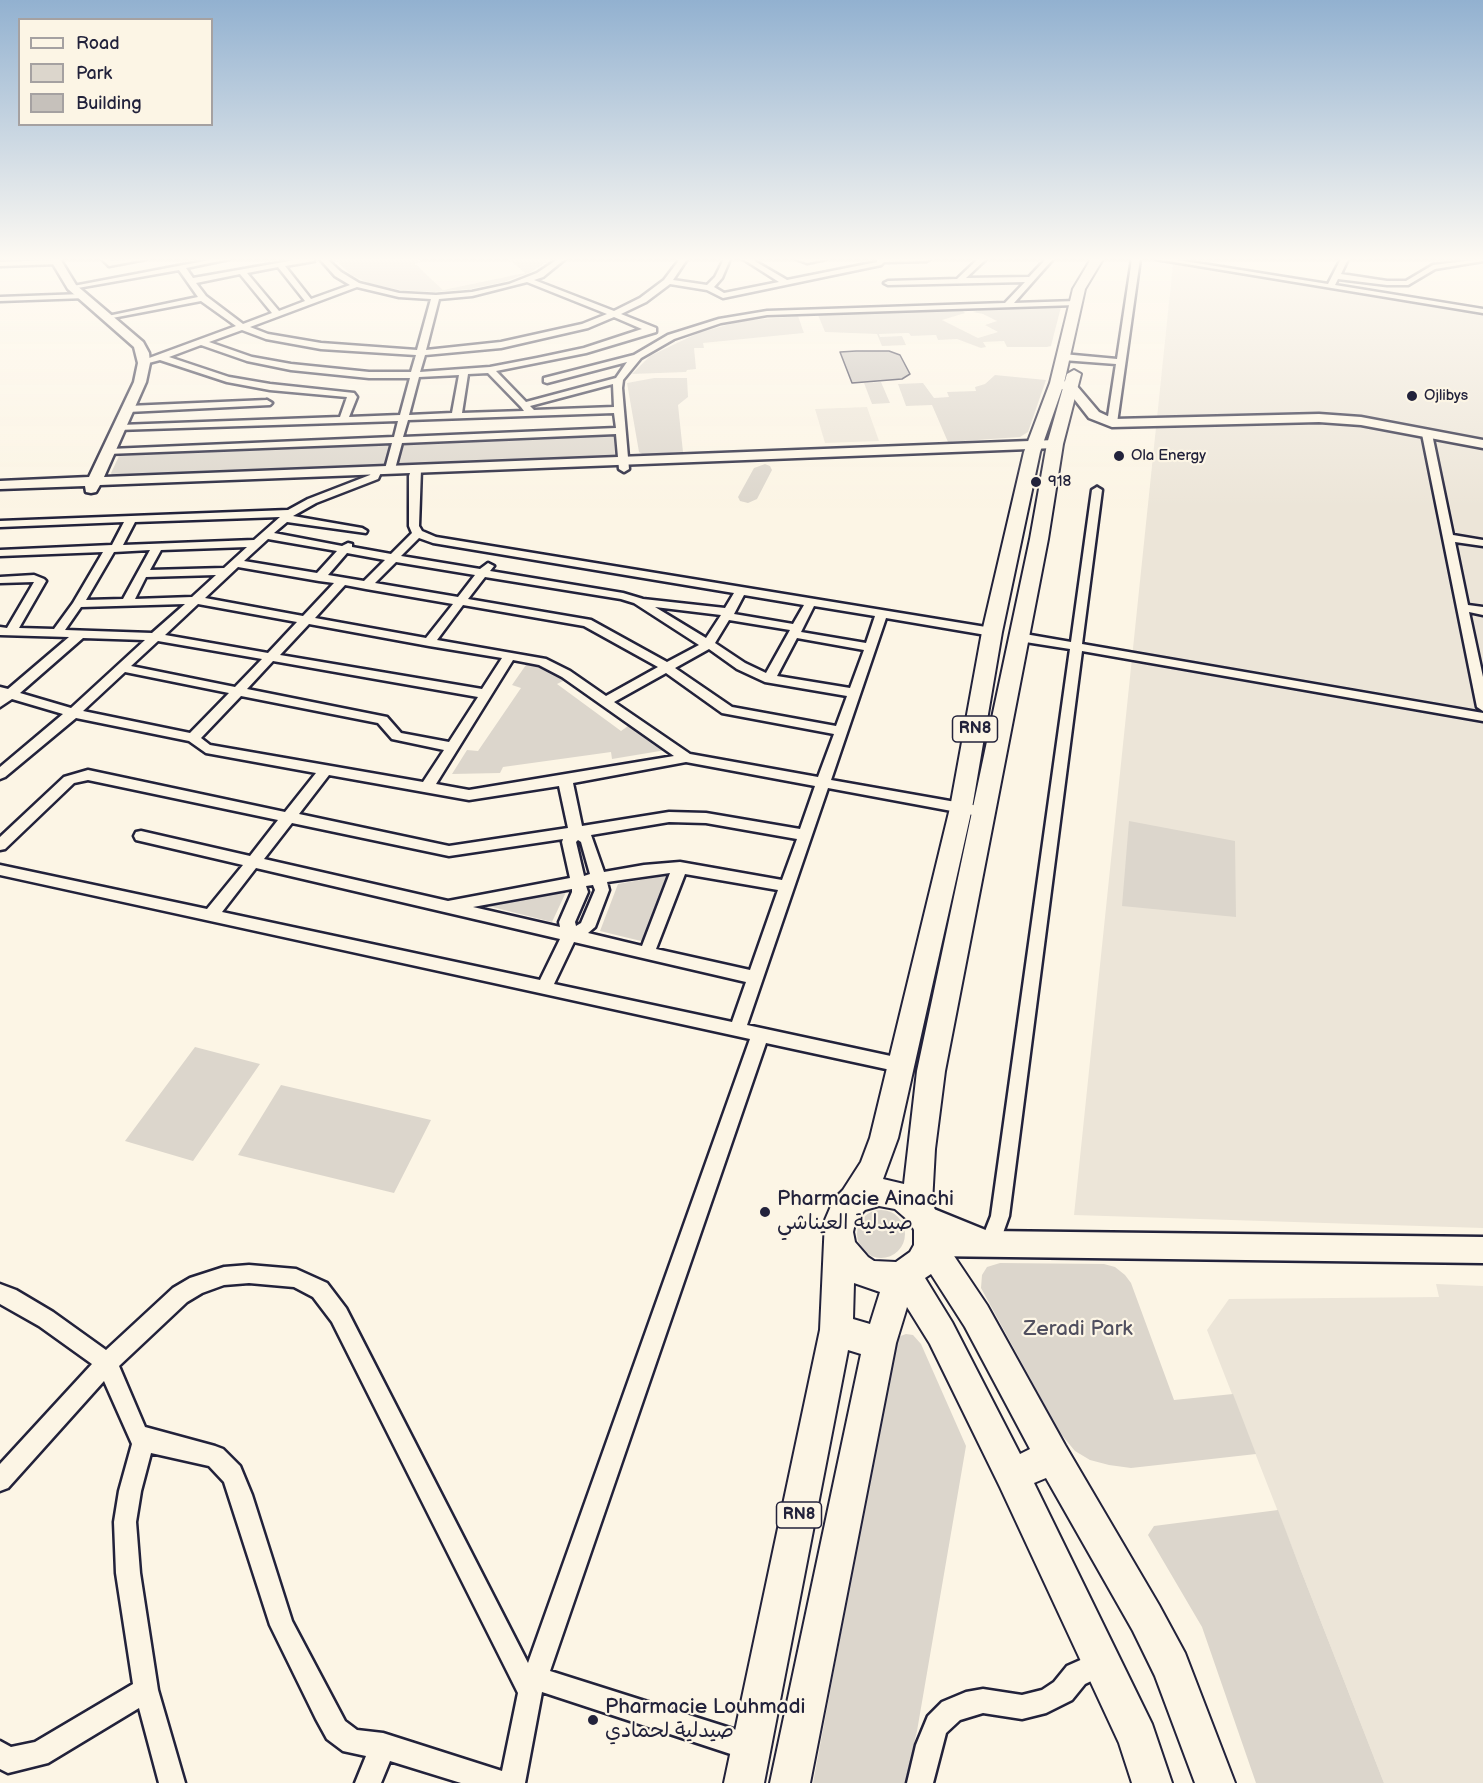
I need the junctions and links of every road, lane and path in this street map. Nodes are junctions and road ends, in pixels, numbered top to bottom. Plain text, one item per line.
1 (136, 342) edge
2 (201, 342) joint
3 (300, 342) edge
4 (423, 342) edge
5 (514, 342) edge
6 (610, 342) edge
7 (662, 342) edge
8 (1072, 342) edge
9 (1075, 342) edge
10 (1124, 342) edge
11 (321, 346) junction
12 (420, 353) junction
13 (638, 356) junction
14 (160, 357) junction
15 (1070, 357) junction
16 (1121, 362) junction
17 (144, 363) junction
18 (490, 370) junction
19 (464, 372) junction
20 (414, 375) junction
21 (281, 377) junction
22 (547, 380) dead end
23 (619, 380) junction
24 (1064, 385) junction
25 (267, 403) junction
26 (527, 408) junction
27 (128, 409) junction
28 (620, 410) junction
29 (457, 414) junction
30 (404, 417) junction
31 (344, 418) junction
32 (260, 421) junction
33 (1112, 423) junction
34 (120, 428) junction
35 (621, 431) junction
36 (1427, 434) junction
37 (243, 435) junction
38 (398, 440) junction
39 (1483, 444) edge
40 (1044, 448) junction
41 (110, 452) junction
42 (624, 465) junction
43 (380, 472) junction
44 (415, 472) junction
45 (0, 485) edge
46 (94, 485) junction
47 (1097, 490) dead end
48 (0, 493) edge
49 (287, 516) junction
50 (131, 519) junction
51 (0, 524) edge
52 (418, 533) junction
53 (1448, 538) junction
54 (262, 539) junction
55 (1483, 543) edge
56 (157, 547) junction
57 (113, 548) junction
58 (344, 550) junction
59 (498, 552) junction
60 (0, 553) edge
61 (392, 558) junction
62 (232, 567) junction
63 (483, 572) junction
64 (141, 574) junction
65 (319, 578) junction
66 (0, 580) edge
67 (342, 582) junction
68 (366, 586) junction
69 (741, 591) junction
70 (196, 600) junction
71 (638, 601) junction
72 (127, 602) junction
73 (811, 602) junction
74 (458, 603) junction
75 (78, 604) junction
76 (1462, 608) junction
77 (1483, 611) edge
78 (728, 614) junction
79 (882, 614) junction
80 (308, 620) junction
81 (5, 631) edge
82 (795, 631) junction
83 (992, 632) junction
84 (57, 633) junction
85 (80, 634) junction
86 (156, 636) junction
87 (1019, 637) junction
88 (429, 642) junction
89 (709, 645) junction
90 (870, 647) junction
91 (1077, 647) junction
92 (510, 655) junction
93 (271, 658) junction
94 (122, 668) junction
95 (668, 668) junction
96 (769, 679) junction
97 (236, 692) junction
98 (854, 693) junction
99 (486, 694) junction
100 (4, 696) edge
101 (606, 701) junction
102 (1483, 707) edge
103 (73, 714) junction
104 (1483, 717) edge
105 (841, 731) junction
106 (193, 738) junction
107 (453, 747) junction
108 (686, 758) junction
109 (326, 770) junction
110 (0, 774) edge
111 (565, 780) junction
112 (823, 783) junction
113 (428, 787) junction
114 (961, 808) junction
115 (984, 812) junction
116 (289, 817) junction
117 (576, 831) junction
118 (805, 835) junction
119 (141, 836) dead end
120 (0, 845) edge
121 (253, 862) junction
122 (680, 867) junction
123 (0, 870) edge
124 (598, 878) junction
125 (579, 882) junction
126 (787, 886) junction
127 (446, 906) junction
128 (211, 915) junction
129 (570, 935) junction
130 (647, 953) junction
131 (755, 978) junction
132 (544, 988) junction
133 (737, 1030) junction
134 (760, 1035) junction
135 (900, 1065) junction
136 (884, 1138) junction
137 (921, 1149) junction
138 (854, 1200) junction
139 (925, 1228) junction
140 (990, 1244) junction
141 (840, 1245) junction
142 (1483, 1250) edge
143 (903, 1276) junction
144 (0, 1294) edge
145 (976, 1316) junction
146 (836, 1330) junction
147 (941, 1333) junction
148 (880, 1342) junction
149 (107, 1363) junction
150 (144, 1440) junction
151 (1053, 1457) junction
152 (1012, 1475) junction
153 (0, 1480) edge
154 (1103, 1662) junction
155 (532, 1685) junction
156 (146, 1690) junction
157 (382, 1746) junction
158 (753, 1749) junction
159 (0, 1754) edge
160 (172, 1783) edge
161 (368, 1783) edge
162 (501, 1783) edge
163 (512, 1783) edge
164 (744, 1783) edge
165 (790, 1783) edge
166 (920, 1783) edge
167 (1152, 1783) edge
168 (1215, 1783) edge

1 - 17 street
2 - 14 street
2 - 21 street
3 - 11 street
4 - 12 street
5 - 12 street
6 - 18 street
7 - 13 street
8 - 15 main road, RN8
9 - 15 main road, RN8
10 - 16 street
11 - 12 street
11 - 21 street
12 - 20 street
13 - 22 street
13 - 23 street
14 - 17 street
14 - 21 street
15 - 16 street
15 - 24 main road, RN8
16 - 33 street
17 - 27 street
18 - 19 street
18 - 26 street
19 - 20 street
19 - 29 street
20 - 21 street
20 - 30 street
21 - 25 street
21 - 31 street
23 - 26 street
23 - 28 street
24 - 33 street
24 - 40 main road, RN8
25 - 27 street
25 - 32 street
26 - 28 street
26 - 29 street
27 - 34 street
28 - 35 street
29 - 30 street
30 - 31 street
30 - 38 street
31 - 32 street
32 - 37 street
33 - 36 street
34 - 37 street
34 - 41 street
35 - 38 street
35 - 42 street
36 - 39 street
36 - 53 street
37 - 38 street
37 - 41 street
38 - 43 street
40 - 42 street
40 - 83 main road, RN8
40 - 87 main road, RN8
41 - 46 street
42 - 44 street
43 - 44 street
43 - 46 street
43 - 49 street
44 - 52 street
45 - 46 street
46 - 48 street
47 - 91 street
49 - 50 street
49 - 54 street
49 - 58 street
50 - 51 street
50 - 57 street
52 - 59 street
52 - 61 street
53 - 55 street
53 - 76 street
54 - 56 street
54 - 58 street
54 - 62 street
56 - 57 street
56 - 64 street
57 - 60 street
57 - 75 street
58 - 61 street
58 - 65 street
59 - 63 street
59 - 69 street
61 - 63 street
61 - 68 street
62 - 64 street
62 - 65 street
62 - 70 street
63 - 71 street
63 - 74 street
64 - 72 street
65 - 67 street
66 - 81 street
67 - 68 street
67 - 80 street
68 - 74 street
69 - 73 street
69 - 78 street
70 - 72 street
70 - 80 street
70 - 86 street
71 - 78 street
71 - 89 street
72 - 75 street
73 - 79 street
73 - 82 street
74 - 88 street
74 - 95 street
75 - 84 street
76 - 77 street
76 - 102 street
78 - 82 street
78 - 89 street
79 - 83 street
79 - 90 street
80 - 88 street
80 - 93 street
81 - 84 street
82 - 90 street
82 - 96 street
83 - 114 main road, RN8
84 - 85 street
85 - 86 street
85 - 100 street
86 - 93 street
86 - 94 street
87 - 91 street
87 - 115 main road, RN8
88 - 92 street
89 - 95 street
89 - 96 street
90 - 98 street
91 - 104 street
91 - 140 street
92 - 99 street
92 - 101 street
93 - 97 street
93 - 99 street
94 - 97 street
94 - 103 street
95 - 101 street
95 - 105 street
96 - 98 street
97 - 106 street
97 - 107 street
98 - 105 street
99 - 107 street
100 - 103 street
101 - 108 street
103 - 106 street
103 - 110 street
105 - 112 street
106 - 109 street
107 - 113 street
108 - 111 street
108 - 112 street
109 - 113 street
109 - 116 street
111 - 113 street
111 - 117 street
112 - 114 street
112 - 118 street
114 - 115 street
114 - 135 main road, RN8
115 - 137 main road, RN8
116 - 117 street
116 - 120 street
116 - 121 street
117 - 118 street
117 - 124 street
117 - 125 street
118 - 126 street
119 - 121 street
121 - 127 street
121 - 128 street
122 - 124 street
122 - 126 street
122 - 130 street
123 - 128 street
124 - 125 street
124 - 129 street
125 - 127 street
125 - 129 street
126 - 131 street
127 - 129 street
128 - 132 street
129 - 130 street
129 - 132 street
130 - 131 street
131 - 133 street
132 - 133 street
133 - 134 street
134 - 135 street
134 - 155 street
135 - 136 main road, RN8
136 - 137 main road
136 - 138 main road, RN8
137 - 139 main road, RN8
138 - 139 main road
138 - 141 main road, RN8
139 - 140 street
139 - 143 main road, RN8
139 - 145 main road
140 - 142 street
141 - 143 main road
141 - 146 main road, RN8
143 - 147 main road
143 - 148 main road, RN8
144 - 149 street
145 - 147 main road
145 - 151 main road
146 - 148 main road
146 - 158 main road, RN8
147 - 152 main road
148 - 165 main road, RN8
149 - 150 street
149 - 153 street
149 - 155 street
150 - 156 street
150 - 157 street
151 - 152 main road
151 - 168 main road
152 - 154 main road
154 - 166 street
154 - 167 main road
155 - 158 street
155 - 163 street
156 - 159 street
156 - 160 street
157 - 161 street
157 - 162 street
158 - 164 main road, RN8

